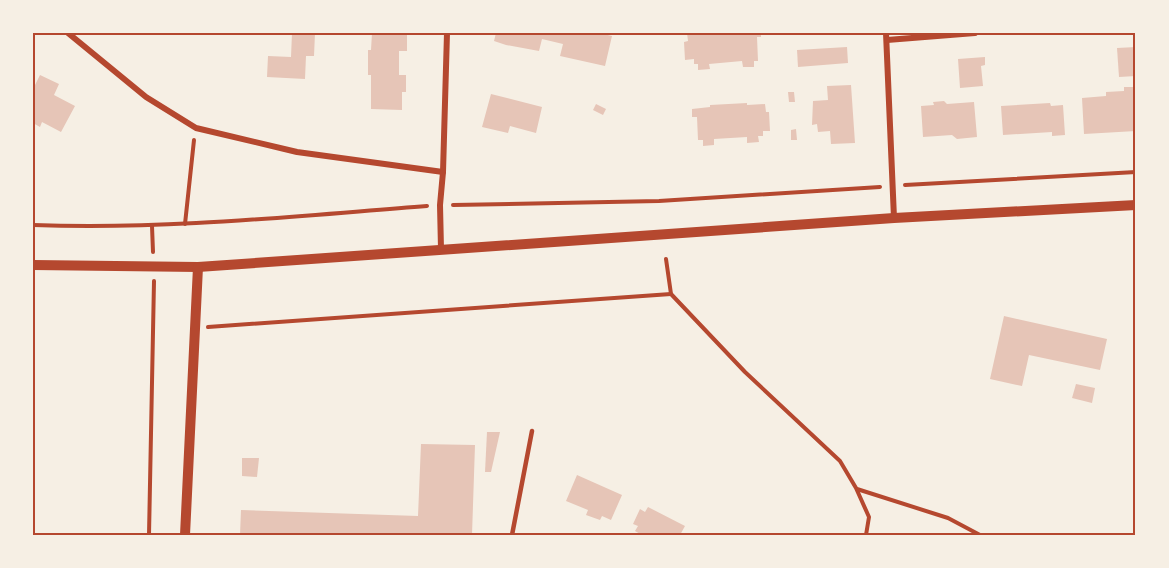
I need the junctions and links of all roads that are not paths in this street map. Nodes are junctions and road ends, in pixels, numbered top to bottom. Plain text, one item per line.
1 (68, 33) edge
2 (447, 33) edge
3 (975, 33) edge
4 (886, 37) edge
5 (443, 172) junction
6 (1136, 205) edge
7 (894, 218) junction
8 (441, 249) junction
9 (33, 266) edge
10 (198, 267) junction
11 (532, 431) dead end
12 (185, 535) edge
13 (512, 535) edge

1 - 5 street
2 - 5 street
3 - 4 street
4 - 7 street
5 - 8 street
6 - 7 street
7 - 8 street
8 - 10 street
9 - 10 street
10 - 12 street
11 - 13 lane

